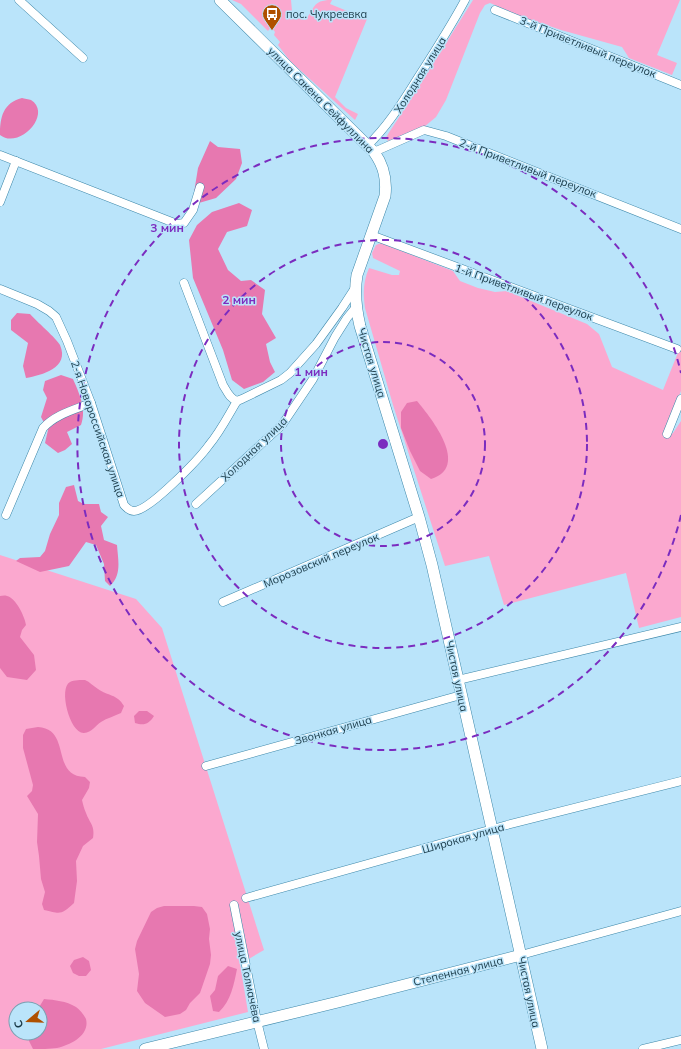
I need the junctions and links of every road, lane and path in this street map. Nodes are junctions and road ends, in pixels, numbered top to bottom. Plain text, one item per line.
1 (19, 0) edge
2 (220, 0) edge
3 (465, 0) edge
4 (495, 10) dead end
5 (83, 58) dead end
6 (681, 85) edge
7 (371, 148) junction
8 (0, 155) edge
9 (16, 161) junction
10 (200, 187) dead end
11 (0, 202) edge
12 (681, 229) edge
13 (371, 235) junction
14 (184, 283) dead end
15 (355, 288) junction
16 (0, 289) edge
17 (356, 307) junction
18 (677, 349) dead end
19 (681, 399) edge
20 (237, 401) junction
21 (91, 403) junction
22 (667, 434) dead end
23 (196, 504) dead end
24 (6, 515) dead end
25 (419, 517) junction
26 (223, 602) dead end
27 (681, 627) edge
28 (458, 680) junction
29 (461, 694) junction
30 (206, 766) dead end
31 (681, 781) edge
32 (493, 830) junction
33 (246, 898) dead end
34 (234, 905) dead end
35 (681, 911) edge
36 (521, 955) junction
37 (257, 1020) junction
38 (681, 1040) edge
39 (145, 1049) edge
40 (264, 1049) edge
41 (542, 1049) edge
42 (643, 1049) edge

1 - 5 street
2 - 7 street, улица Сакена Сейфуллина
3 - 7 street, Холодная улица
4 - 6 street, 3-й Приветливый переулок
7 - 12 street, 2-й Приветливый переулок
7 - 13 street, улица Сакена Сейфуллина
8 - 9 street
9 - 10 street
9 - 11 street
13 - 15 street, улица Сакена Сейфуллина
13 - 18 street, 1-й Приветливый переулок
14 - 20 street
15 - 17 street, улица Сакена Сейфуллина
15 - 20 street
16 - 21 street, 2-я Новороссийская улица
17 - 23 street, Холодная улица
17 - 25 street, Чистая улица
19 - 22 street
20 - 21 street, 2-я Новороссийская улица
21 - 24 street
25 - 26 street, Морозовский переулок
25 - 28 street, Чистая улица
27 - 28 street
28 - 29 street, Чистая улица
29 - 30 street, Звонкая улица
29 - 32 street, Чистая улица
31 - 32 street, Широкая улица
32 - 33 street, Широкая улица
32 - 36 street, Чистая улица
34 - 37 street, улица Толмачёва
35 - 36 street, Степенная улица
36 - 37 street, Степенная улица
36 - 41 street, Чистая улица
37 - 39 street, Степенная улица
37 - 40 street, улица Толмачёва
38 - 42 street

